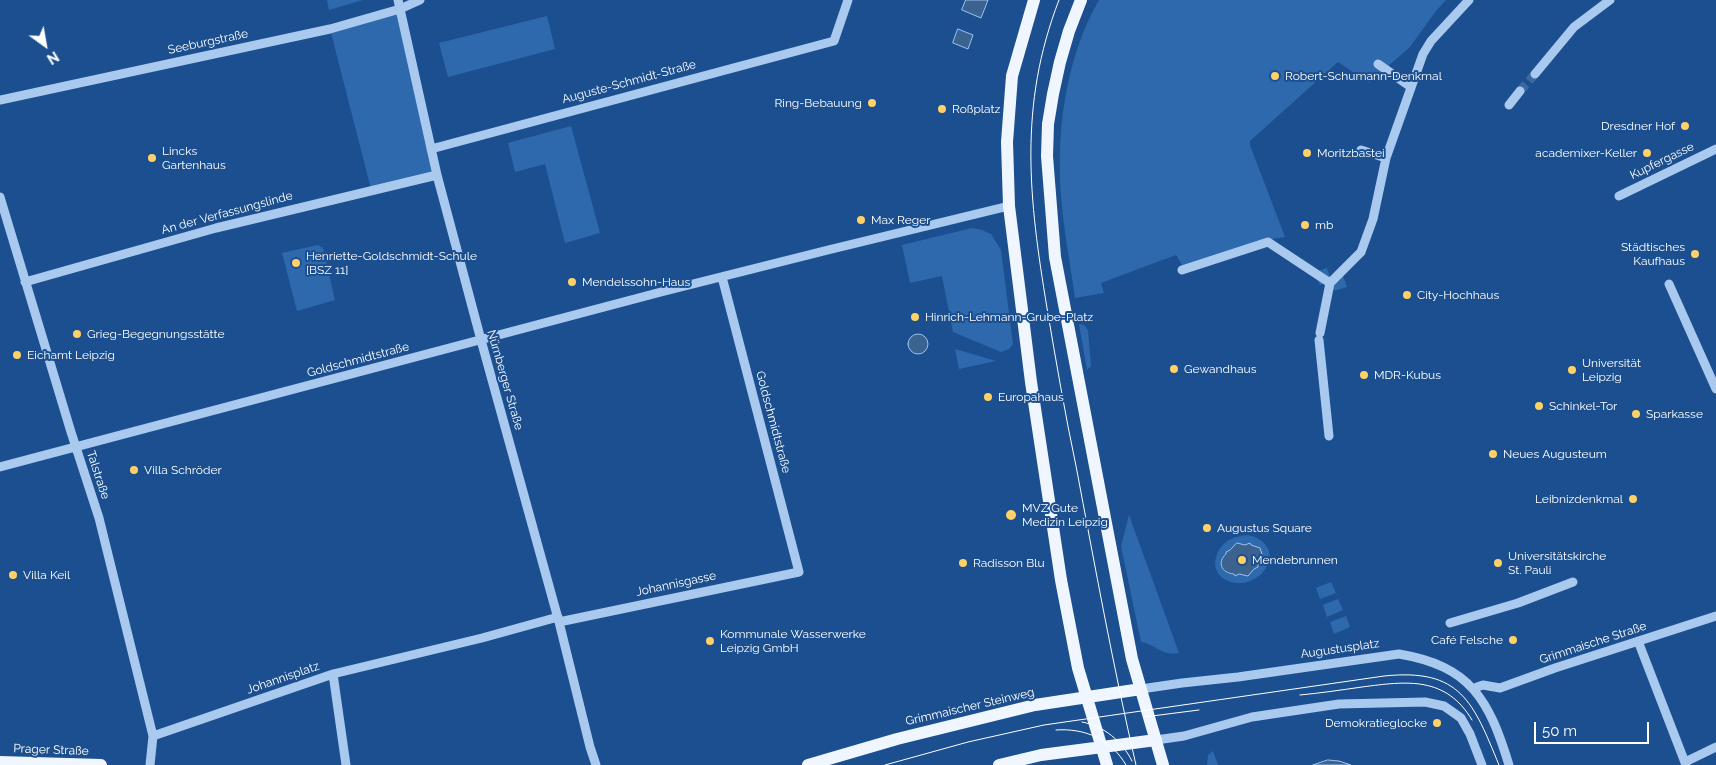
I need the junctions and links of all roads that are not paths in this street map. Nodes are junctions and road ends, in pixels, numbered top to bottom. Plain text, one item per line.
1 (420, 0) edge
2 (848, 0) edge
3 (1034, 0) edge
4 (1081, 0) edge
5 (1469, 0) edge
6 (1610, 0) edge
7 (399, 4) edge
8 (1378, 64) dead end
9 (1535, 74) tunnel mouth
10 (1411, 87) junction
11 (1520, 91) tunnel mouth
12 (0, 100) edge
13 (1509, 105) dead end
14 (432, 149) junction
15 (1716, 149) edge
16 (1360, 150) dead end
17 (1386, 158) junction
18 (437, 175) junction
19 (1619, 196) dead end
20 (0, 197) edge
21 (1010, 206) junction
22 (1182, 270) dead end
23 (722, 277) junction
24 (25, 282) junction
25 (1330, 283) junction
26 (1668, 284) dead end
27 (480, 340) junction
28 (1716, 389) edge
29 (1329, 436) dead end
30 (76, 447) junction
31 (0, 467) edge
32 (799, 572) joint
33 (1573, 582) dead end
34 (1716, 616) edge
35 (558, 620) junction
36 (1450, 623) dead end
37 (1638, 641) junction
38 (333, 674) junction
39 (1477, 687) dead end
40 (1141, 689) junction
41 (1086, 697) junction
42 (153, 736) junction
43 (1156, 740) junction
44 (1101, 747) junction
45 (1716, 747) edge
46 (0, 762) edge
47 (1686, 763) edge
48 (101, 765) edge
49 (150, 765) edge
50 (346, 765) edge
51 (596, 765) edge
52 (808, 765) edge
53 (999, 765) edge
54 (1107, 765) edge
55 (1163, 765) edge
56 (1482, 765) edge
57 (1509, 765) edge

1 - 7 street, Seeburgstraße
2 - 14 street, Auguste-Schmidt-Straße
3 - 21 main road
4 - 40 main road
5 - 10 street
6 - 9 street
7 - 12 street, Seeburgstraße
7 - 14 street, Nürnberger Straße
8 - 10 street
10 - 17 street
11 - 13 street
14 - 18 street, Nürnberger Straße
15 - 19 street, Kupfergasse
16 - 17 street
17 - 25 street
18 - 24 street, An der Verfassungslinde
18 - 27 street, Nürnberger Straße
20 - 24 street, Talstraße
21 - 23 street, Goldschmidtstraße
21 - 41 main road
22 - 25 street
23 - 27 street, Goldschmidtstraße
23 - 32 street, Goldschmidtstraße
24 - 30 street, Talstraße
25 - 29 street
26 - 28 street
27 - 30 street, Goldschmidtstraße
27 - 35 street, Nürnberger Straße
30 - 31 street, Goldschmidtstraße
30 - 42 street, Talstraße
32 - 35 street, Johannisgasse
33 - 36 street
34 - 37 street, Grimmaische Straße
35 - 38 street, Johannisgasse
35 - 51 street, Nürnberger Straße
37 - 39 street, Grimmaische Straße
37 - 47 street
38 - 42 street, Johannisplatz
38 - 50 street, Johannisplatz
40 - 41 main road, Grimmaischer Steinweg
40 - 43 main road
40 - 57 street, Augustusplatz
41 - 44 main road
41 - 52 main road, Grimmaischer Steinweg
42 - 49 street, Talstraße
43 - 44 main road
43 - 55 main road
43 - 56 street
44 - 53 main road
44 - 54 main road
45 - 47 street
46 - 48 main road, Prager Straße

